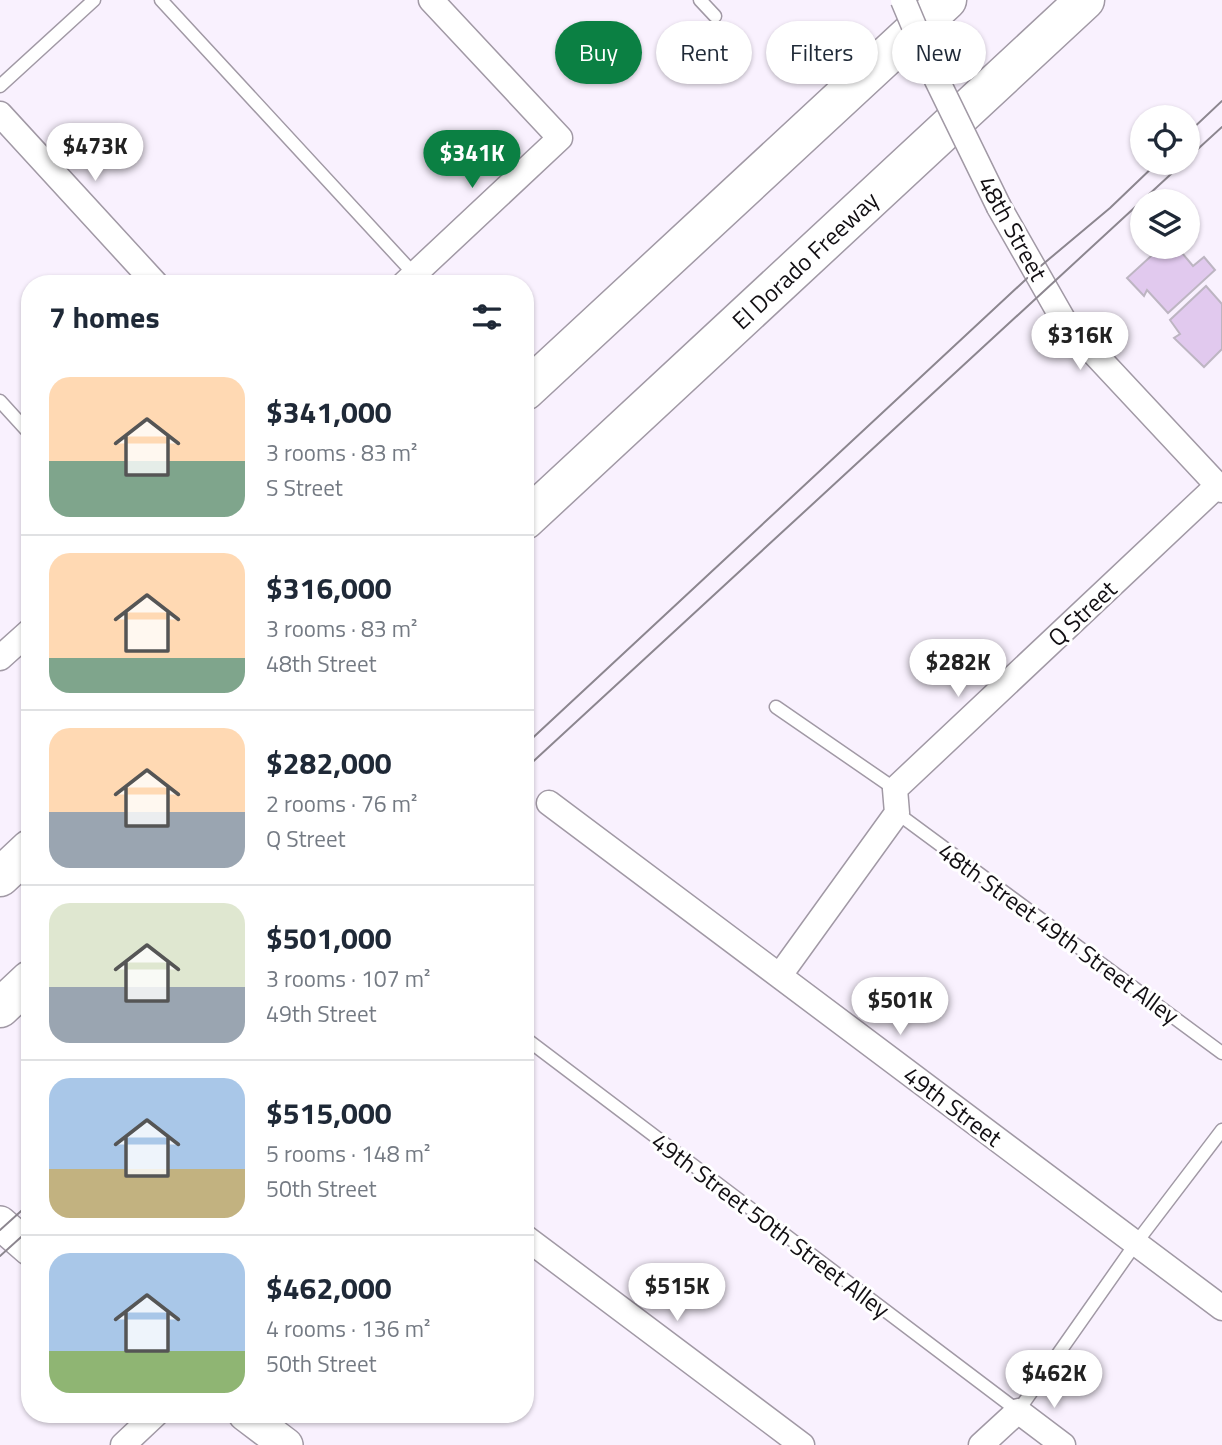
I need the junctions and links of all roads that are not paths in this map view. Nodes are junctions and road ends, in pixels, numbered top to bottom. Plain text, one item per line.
1 (94, 0) edge
2 (161, 0) edge
3 (430, 0) edge
4 (700, 0) edge
5 (903, 0) edge
6 (947, 0) edge
7 (1085, 0) edge
8 (715, 16) dead end
9 (0, 86) edge
10 (0, 114) edge
11 (148, 275) edge
12 (405, 275) edge
13 (413, 275) edge
14 (534, 383) edge
15 (0, 401) edge
16 (21, 423) edge
17 (1220, 488) edge
18 (534, 512) edge
19 (21, 639) edge
20 (0, 658) edge
21 (776, 707) dead end
22 (896, 801) junction
23 (549, 803) dead end
24 (21, 857) edge
25 (0, 877) edge
26 (780, 975) junction
27 (21, 988) edge
28 (0, 1007) edge
29 (534, 1045) edge
30 (1222, 1053) edge
31 (1222, 1130) edge
32 (0, 1223) edge
33 (21, 1241) edge
34 (1136, 1243) junction
35 (534, 1244) edge
36 (1222, 1308) edge
37 (1018, 1411) junction
38 (146, 1423) edge
39 (257, 1423) edge
40 (123, 1445) edge
41 (286, 1445) edge
42 (802, 1445) edge
43 (981, 1445) edge
44 (1063, 1445) edge

1 - 9 lane
2 - 12 lane
3 - 13 street
4 - 8 lane
5 - 17 street, 48th Street, bridge
6 - 14 highway
7 - 18 highway, El Dorado Freeway
10 - 11 street
15 - 16 lane
17 - 22 street, Q Street
19 - 20 street
21 - 22 lane, 48th Street 49th Street Alley
22 - 26 street, Q Street
22 - 30 lane, 48th Street 49th Street Alley
23 - 26 street, 49th Street
24 - 25 highway
26 - 34 street, 49th Street
27 - 28 highway
29 - 37 lane, 49th Street 50th Street Alley
31 - 34 lane
32 - 33 street
34 - 36 street, 49th Street
34 - 37 lane
35 - 42 street
37 - 43 street
37 - 44 street
38 - 40 street
39 - 41 street

